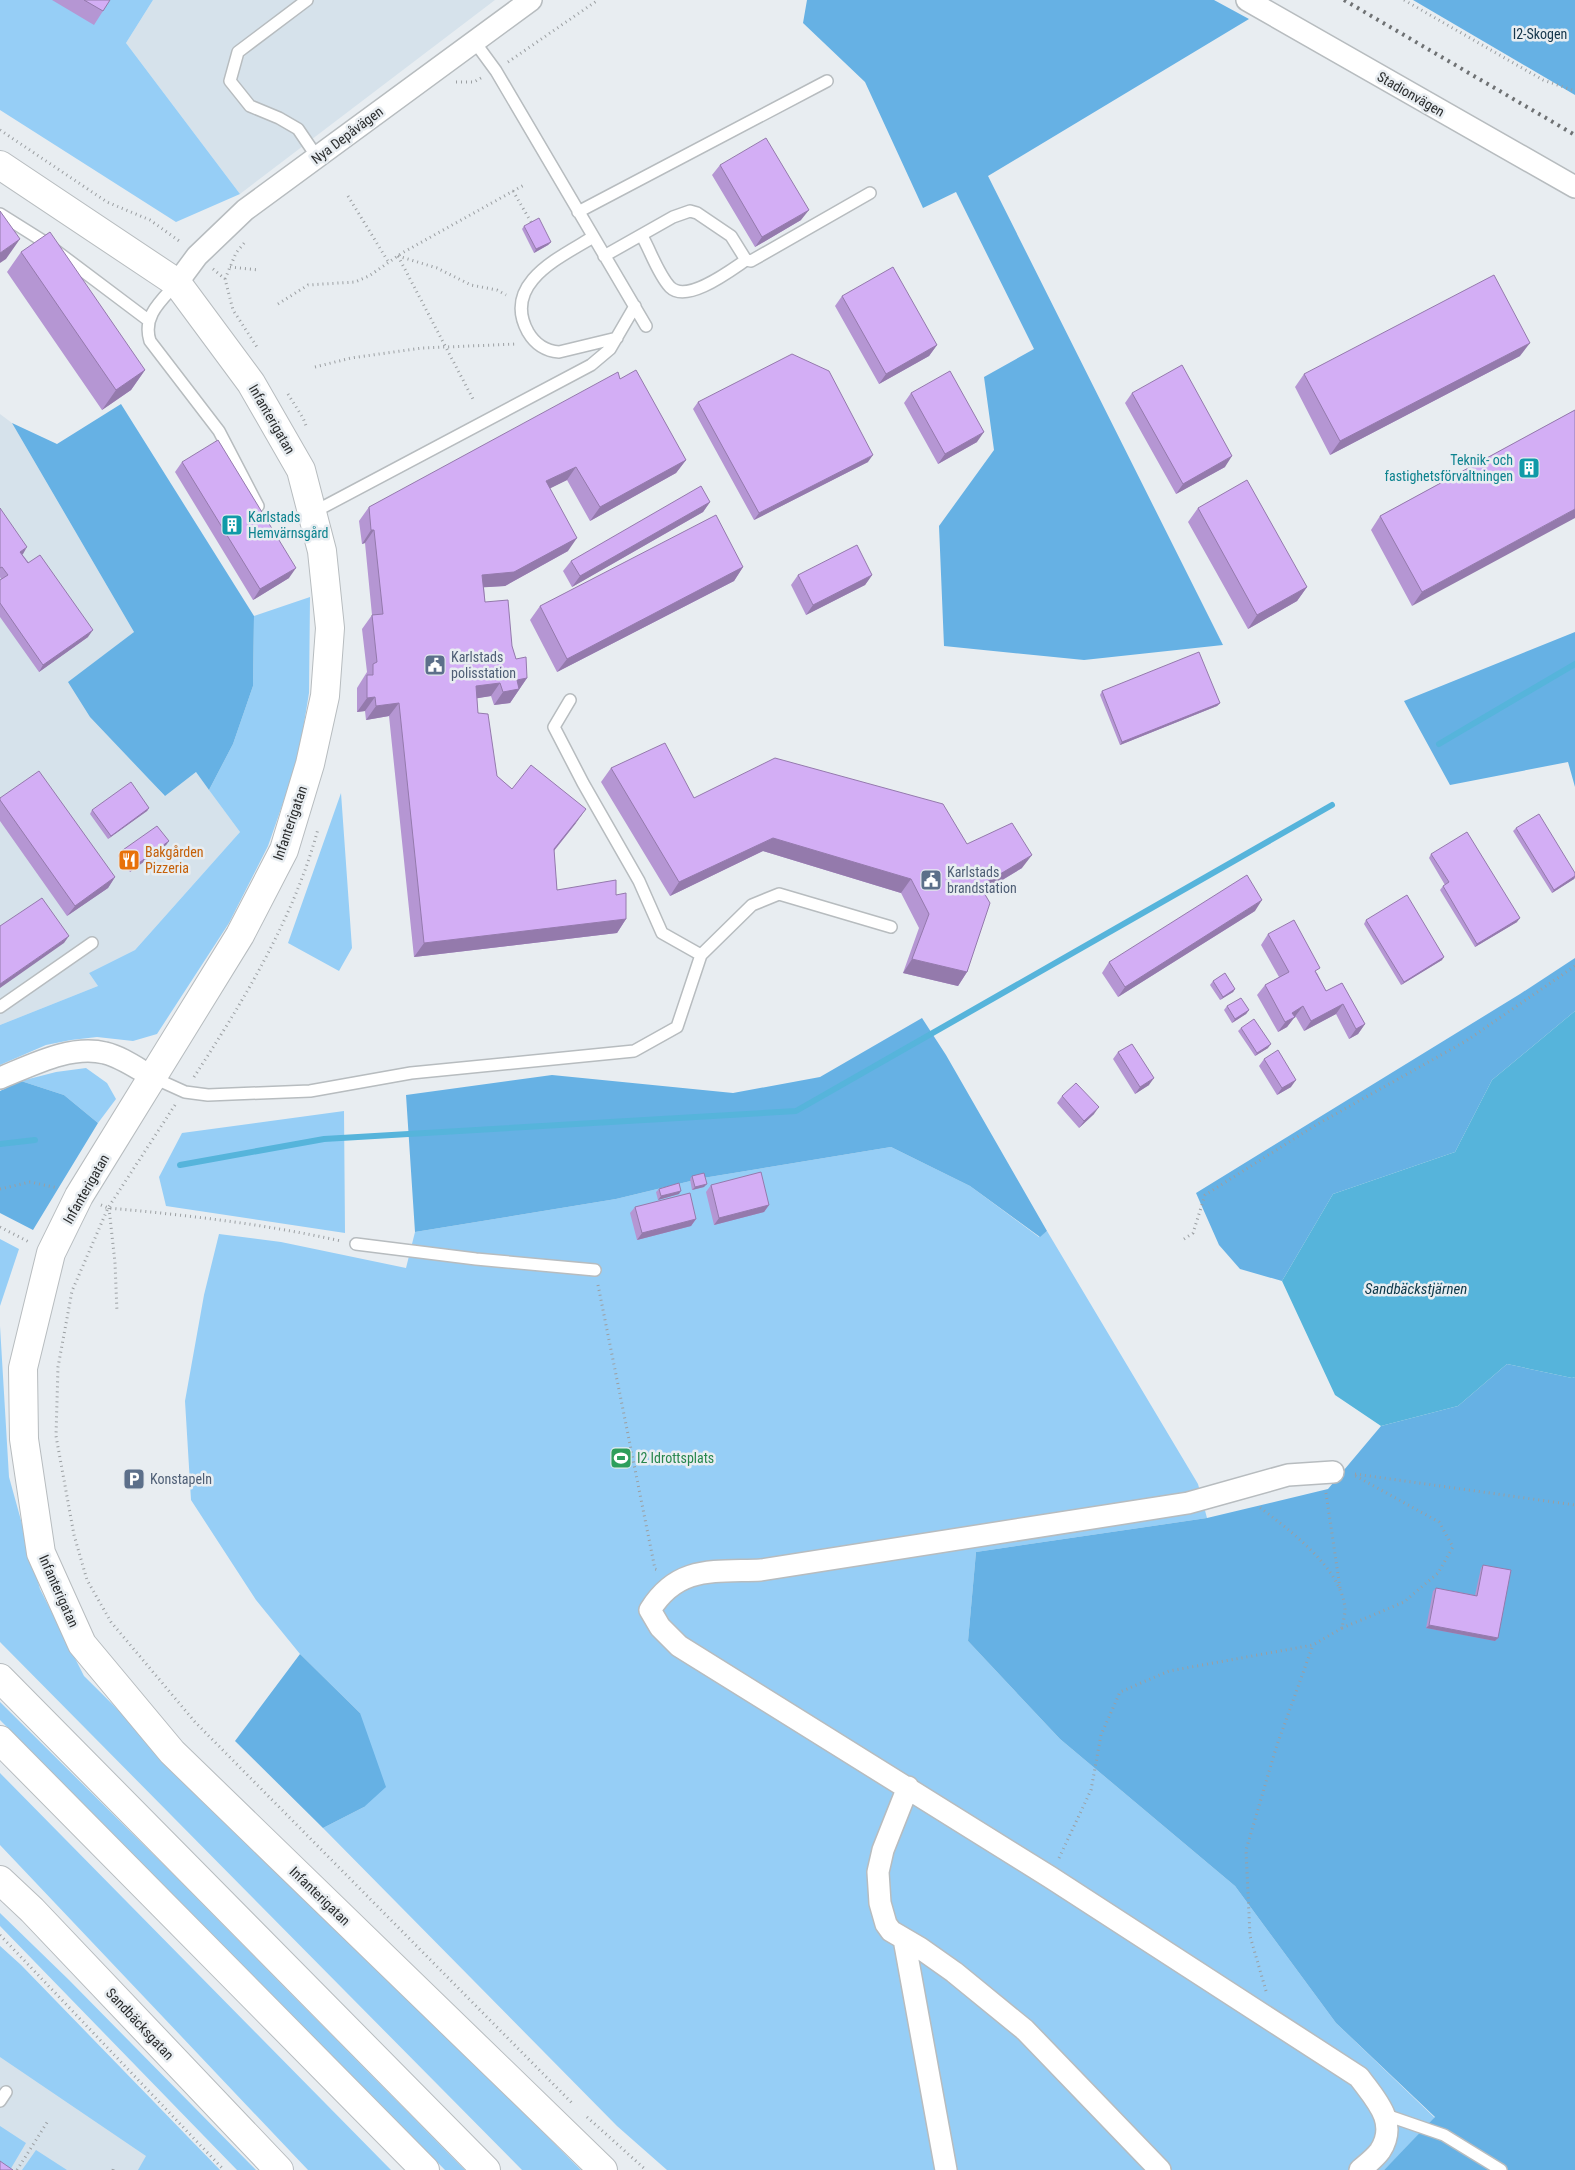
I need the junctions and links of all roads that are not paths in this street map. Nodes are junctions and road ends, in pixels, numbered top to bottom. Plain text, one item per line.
1 (307, 0) edge
2 (530, 0) edge
3 (1247, 0) edge
4 (474, 41) junction
5 (828, 81) dead end
6 (317, 157) junction
7 (0, 165) edge
8 (1575, 187) edge
9 (870, 193) dead end
10 (578, 212) junction
11 (0, 214) edge
12 (642, 236) junction
13 (593, 237) junction
14 (604, 256) junction
15 (746, 260) junction
16 (177, 283) junction
17 (635, 306) junction
18 (148, 320) junction
19 (646, 326) dead end
20 (617, 338) junction
21 (322, 508) junction
22 (264, 519) edge
23 (570, 700) dead end
24 (891, 927) dead end
25 (92, 942) dead end
26 (701, 955) junction
27 (0, 1007) edge
28 (0, 1078) edge
29 (154, 1078) junction
30 (356, 1244) road end
31 (595, 1270) road end
32 (1336, 1473) road end
33 (0, 1678) edge
34 (0, 1740) edge
35 (908, 1787) junction
36 (0, 1880) edge
37 (904, 1939) junction
38 (1386, 2115) junction
39 (279, 2170) edge
40 (425, 2170) edge
41 (486, 2170) edge
42 (603, 2170) edge
43 (946, 2170) edge
44 (1160, 2170) edge
45 (1360, 2170) edge
46 (1501, 2170) edge

1 - 6 lane
2 - 4 street, Nya Depåvägen
3 - 8 street, Stadionvägen
4 - 6 street, Nya Depåvägen
4 - 10 lane
5 - 10 lane
6 - 16 street, Nya Depåvägen
7 - 16 main road, Infanterigatan
9 - 15 lane
10 - 13 lane
11 - 18 lane
12 - 14 lane
12 - 15 lane
12 - 15 lane
13 - 14 lane
13 - 20 lane
14 - 17 lane
16 - 18 lane
16 - 21 main road, Infanterigatan
17 - 19 lane
17 - 20 lane
18 - 22 lane
20 - 21 lane
21 - 29 main road, Infanterigatan
23 - 26 lane
24 - 26 lane
25 - 27 lane
26 - 29 lane
28 - 29 street
29 - 42 main road, Infanterigatan
30 - 31 lane
32 - 35 street
33 - 41 main road
34 - 40 main road
35 - 37 street
35 - 38 street
36 - 39 main road, Sandbäcksgatan
37 - 43 street
37 - 44 street
38 - 45 street
38 - 46 lane

